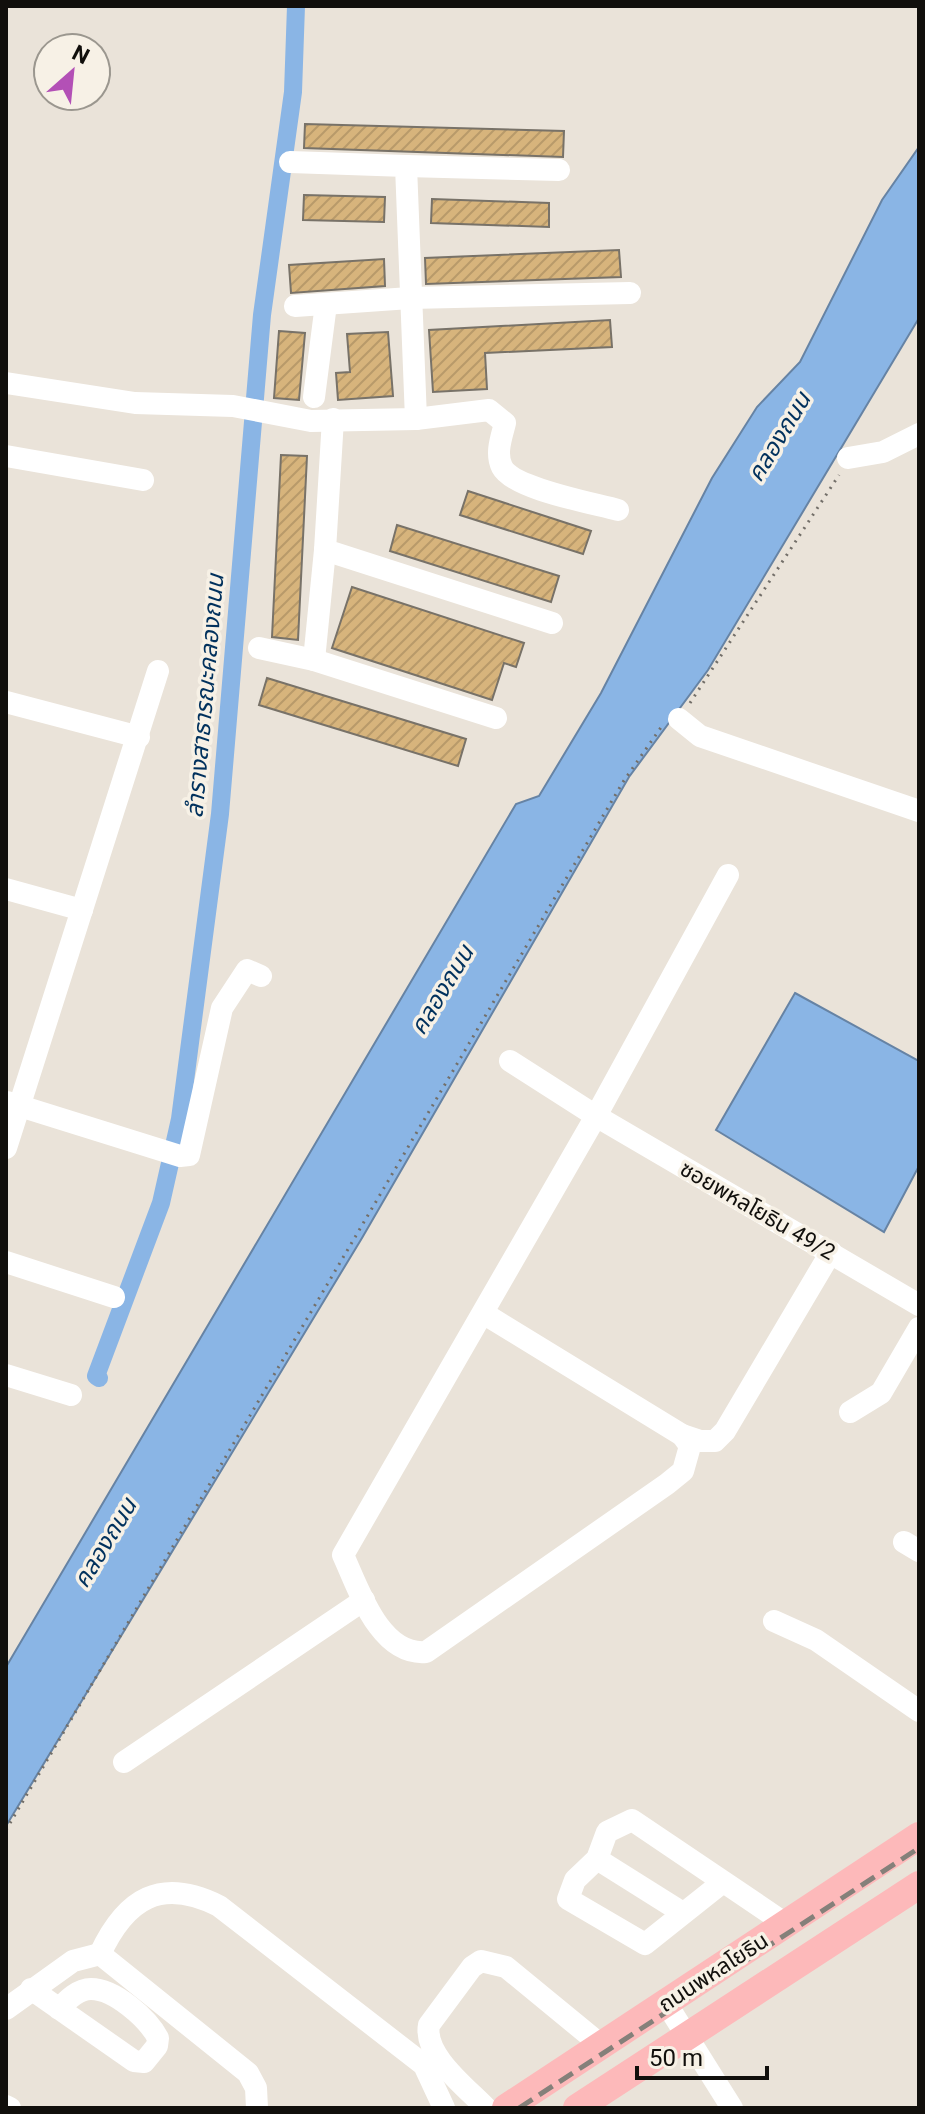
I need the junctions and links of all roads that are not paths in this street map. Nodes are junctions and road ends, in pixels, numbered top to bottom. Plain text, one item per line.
1 (290, 162) dead end
2 (406, 166) junction
3 (559, 170) dead end
4 (630, 293) dead end
5 (410, 298) junction
6 (326, 304) junction
7 (295, 306) dead end
8 (6, 383) edge
9 (314, 397) dead end
10 (333, 419) junction
11 (416, 419) junction
12 (919, 434) edge
13 (6, 456) edge
14 (848, 458) road end
15 (143, 480) dead end
16 (618, 510) dead end
17 (325, 550) junction
18 (552, 623) dead end
19 (259, 648) dead end
20 (314, 660) junction
21 (158, 671) dead end
22 (6, 702) edge
23 (496, 718) dead end
24 (679, 719) road end
25 (139, 737) junction
26 (919, 811) edge
27 (728, 875) dead end
28 (6, 889) edge
29 (82, 910) junction
30 (261, 976) dead end
31 (510, 1061) dead end
32 (12, 1104) edge
33 (596, 1116) junction
34 (6, 1148) edge
35 (831, 1252) junction
36 (6, 1262) edge
37 (114, 1297) dead end
38 (919, 1305) edge
39 (483, 1313) junction
40 (919, 1328) edge
41 (6, 1375) edge
42 (71, 1395) dead end
43 (850, 1412) dead end
44 (682, 1435) junction
45 (364, 1600) junction
46 (774, 1621) dead end
47 (919, 1711) edge
48 (124, 1762) dead end
49 (919, 1836) edge
50 (597, 1859) junction
51 (723, 1882) junction
52 (919, 1885) edge
53 (683, 1913) junction
54 (786, 1924) junction
55 (100, 1954) junction
56 (31, 1989) junction
57 (666, 2003) junction
58 (6, 2009) edge
59 (59, 2009) dead end
60 (687, 2037) junction
61 (601, 2045) junction
62 (257, 2108) edge
63 (444, 2108) edge
64 (486, 2108) edge
65 (506, 2108) edge
66 (577, 2108) edge
67 (732, 2108) edge

1 - 2 street
2 - 3 street
2 - 5 street
4 - 5 street
5 - 6 street
5 - 11 street
6 - 7 street
6 - 9 street
8 - 10 street
10 - 11 street
10 - 17 street
11 - 16 street
12 - 14 street
13 - 15 street
17 - 18 street
17 - 20 street
19 - 20 street
20 - 23 street
21 - 25 street
22 - 25 street
24 - 26 street
25 - 29 street
27 - 33 street
28 - 29 street
29 - 32 street
30 - 32 street
31 - 33 street, ซอยพหลโยธิน 49/2
32 - 34 street
33 - 35 street, ซอยพหลโยธิน 49/2
33 - 39 street
35 - 38 street, ซอยพหลโยธิน 49/2
35 - 44 street
36 - 37 street
39 - 44 street
39 - 45 street
40 - 43 street
41 - 42 street
44 - 45 street
45 - 48 street
46 - 47 street
49 - 54 main road, ถนนพหลโยธิน
50 - 51 street
50 - 53 street
50 - 53 street
51 - 53 street
51 - 54 street
52 - 60 main road, ถนนพหลโยธิน
54 - 57 main road, ถนนพหลโยธิน
55 - 56 street
55 - 62 street
55 - 63 street
56 - 58 street
56 - 59 street
57 - 60 street
57 - 61 main road, ถนนพหลโยธิน
60 - 66 main road, ถนนพหลโยธิน
60 - 67 street
61 - 64 street
61 - 65 main road, ถนนพหลโยธิน

